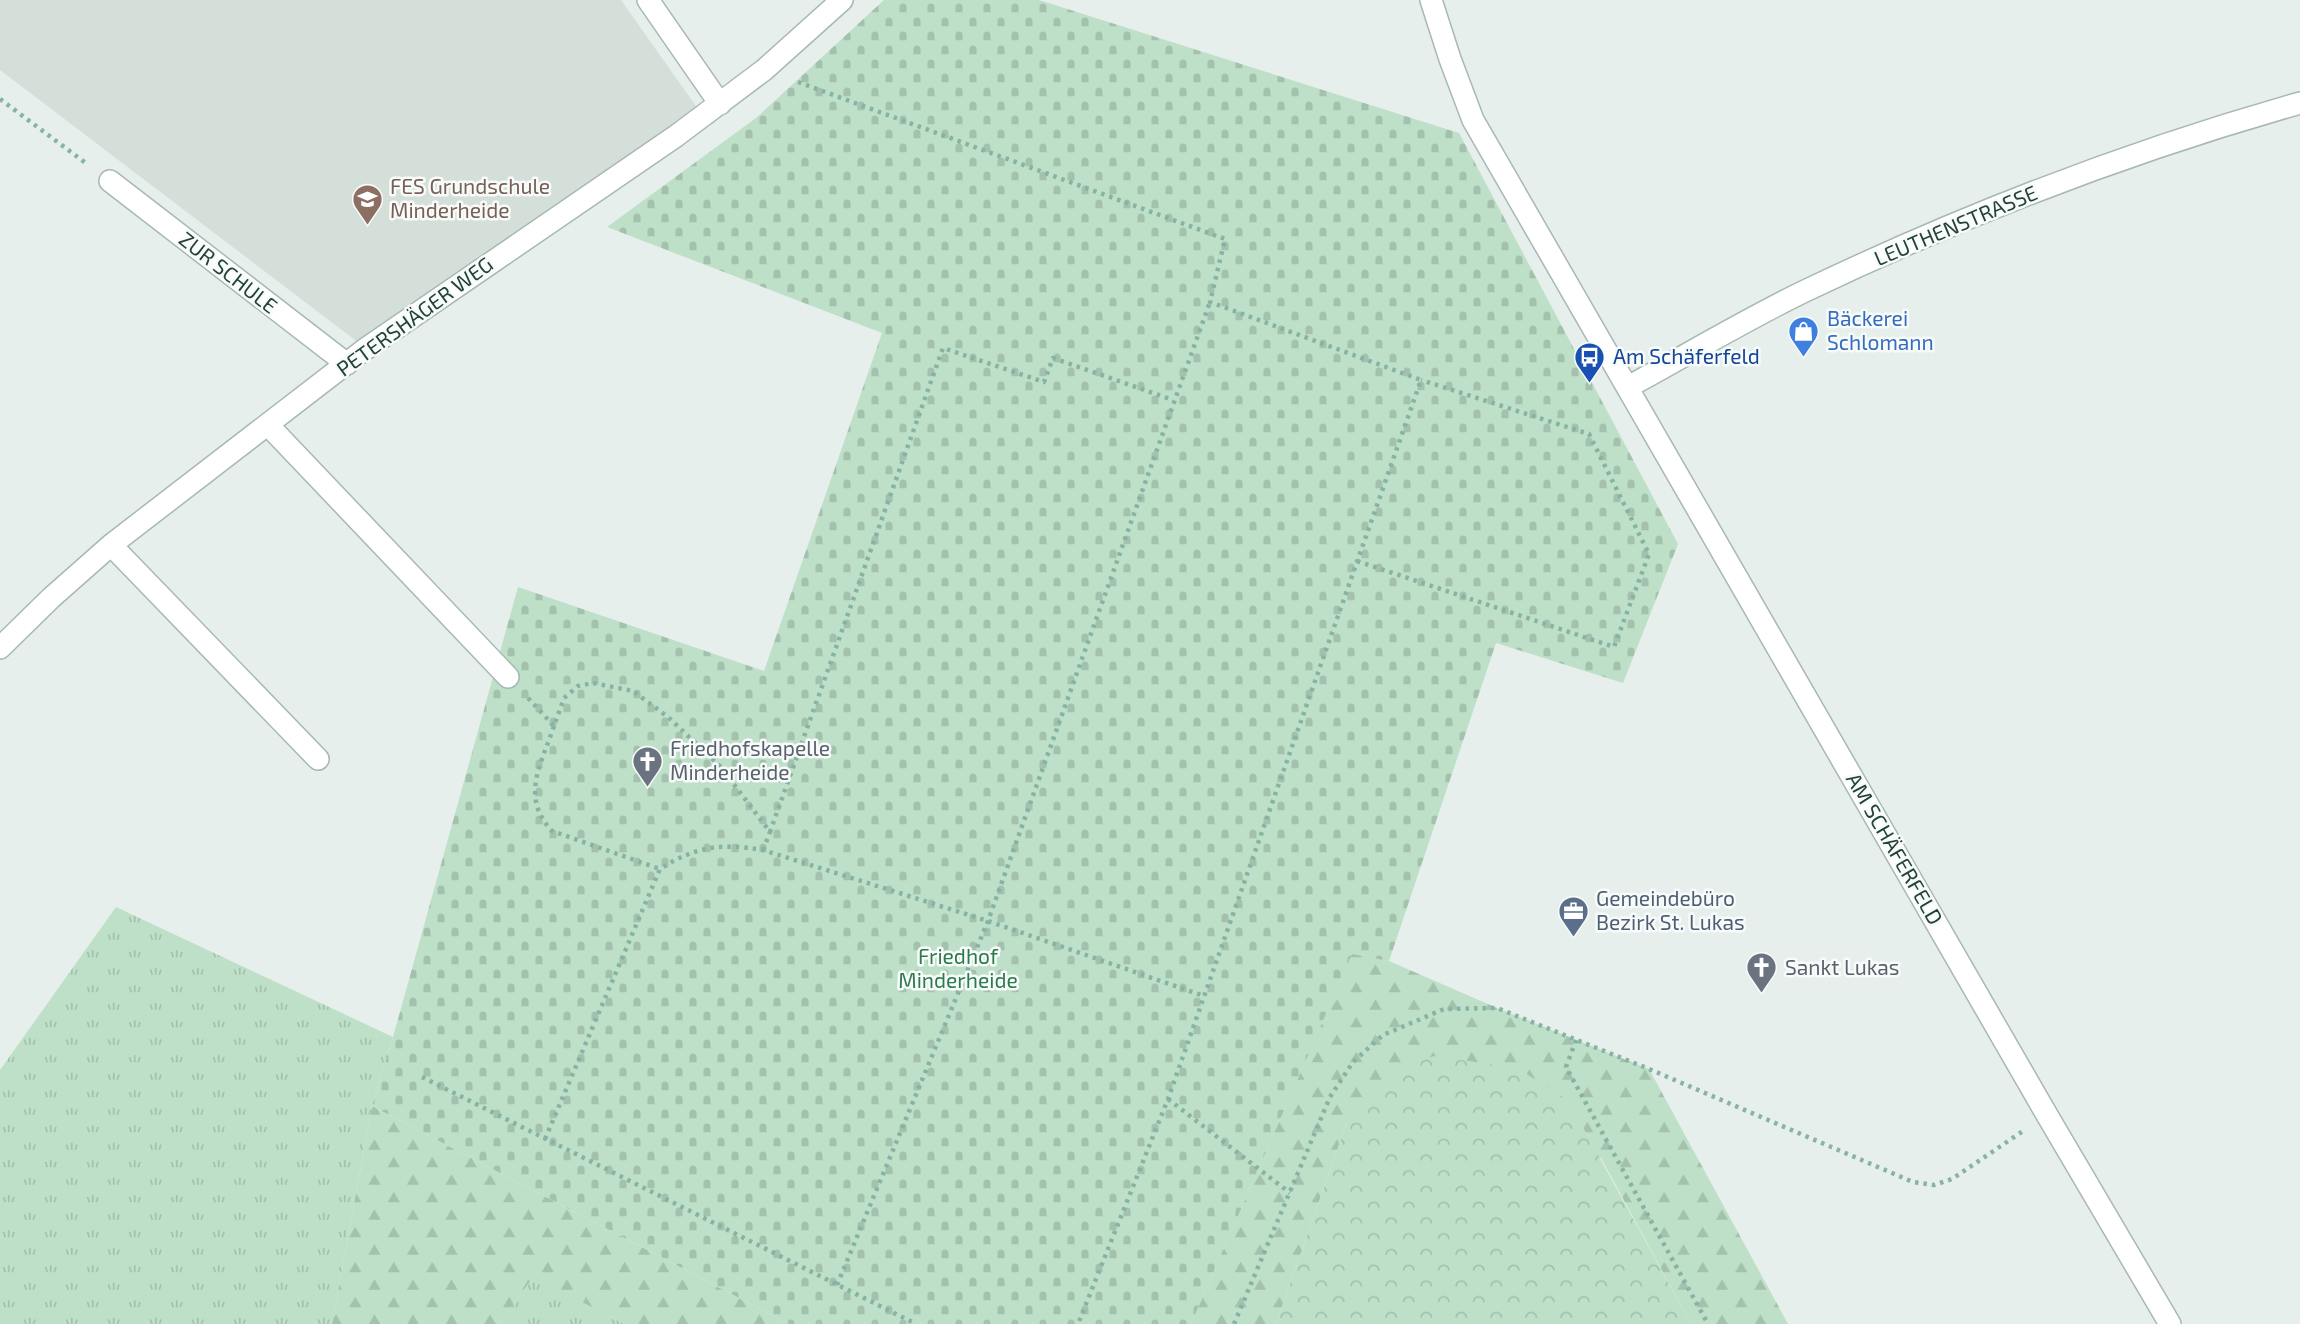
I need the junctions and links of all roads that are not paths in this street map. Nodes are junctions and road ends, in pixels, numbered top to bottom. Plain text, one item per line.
1 (648, 0) edge
2 (842, 0) edge
3 (1431, 0) edge
4 (2300, 103) edge
5 (720, 104) junction
6 (110, 181) road end
7 (347, 364) junction
8 (1628, 387) junction
9 (268, 425) junction
10 (111, 545) junction
11 (0, 648) edge
12 (508, 677) road end
13 (318, 759) dead end
14 (2171, 1324) edge

1 - 5 street
2 - 5 street, PETERSHÄGER WEG
3 - 8 street, AM SCHÄFERFELD
4 - 8 street, LEUTHENSTRASSE
5 - 7 street, PETERSHÄGER WEG
6 - 7 street, ZUR SCHULE
7 - 9 street, PETERSHÄGER WEG
8 - 14 street, AM SCHÄFERFELD
9 - 10 street, PETERSHÄGER WEG
9 - 12 street
10 - 11 street, PETERSHÄGER WEG
10 - 13 street

